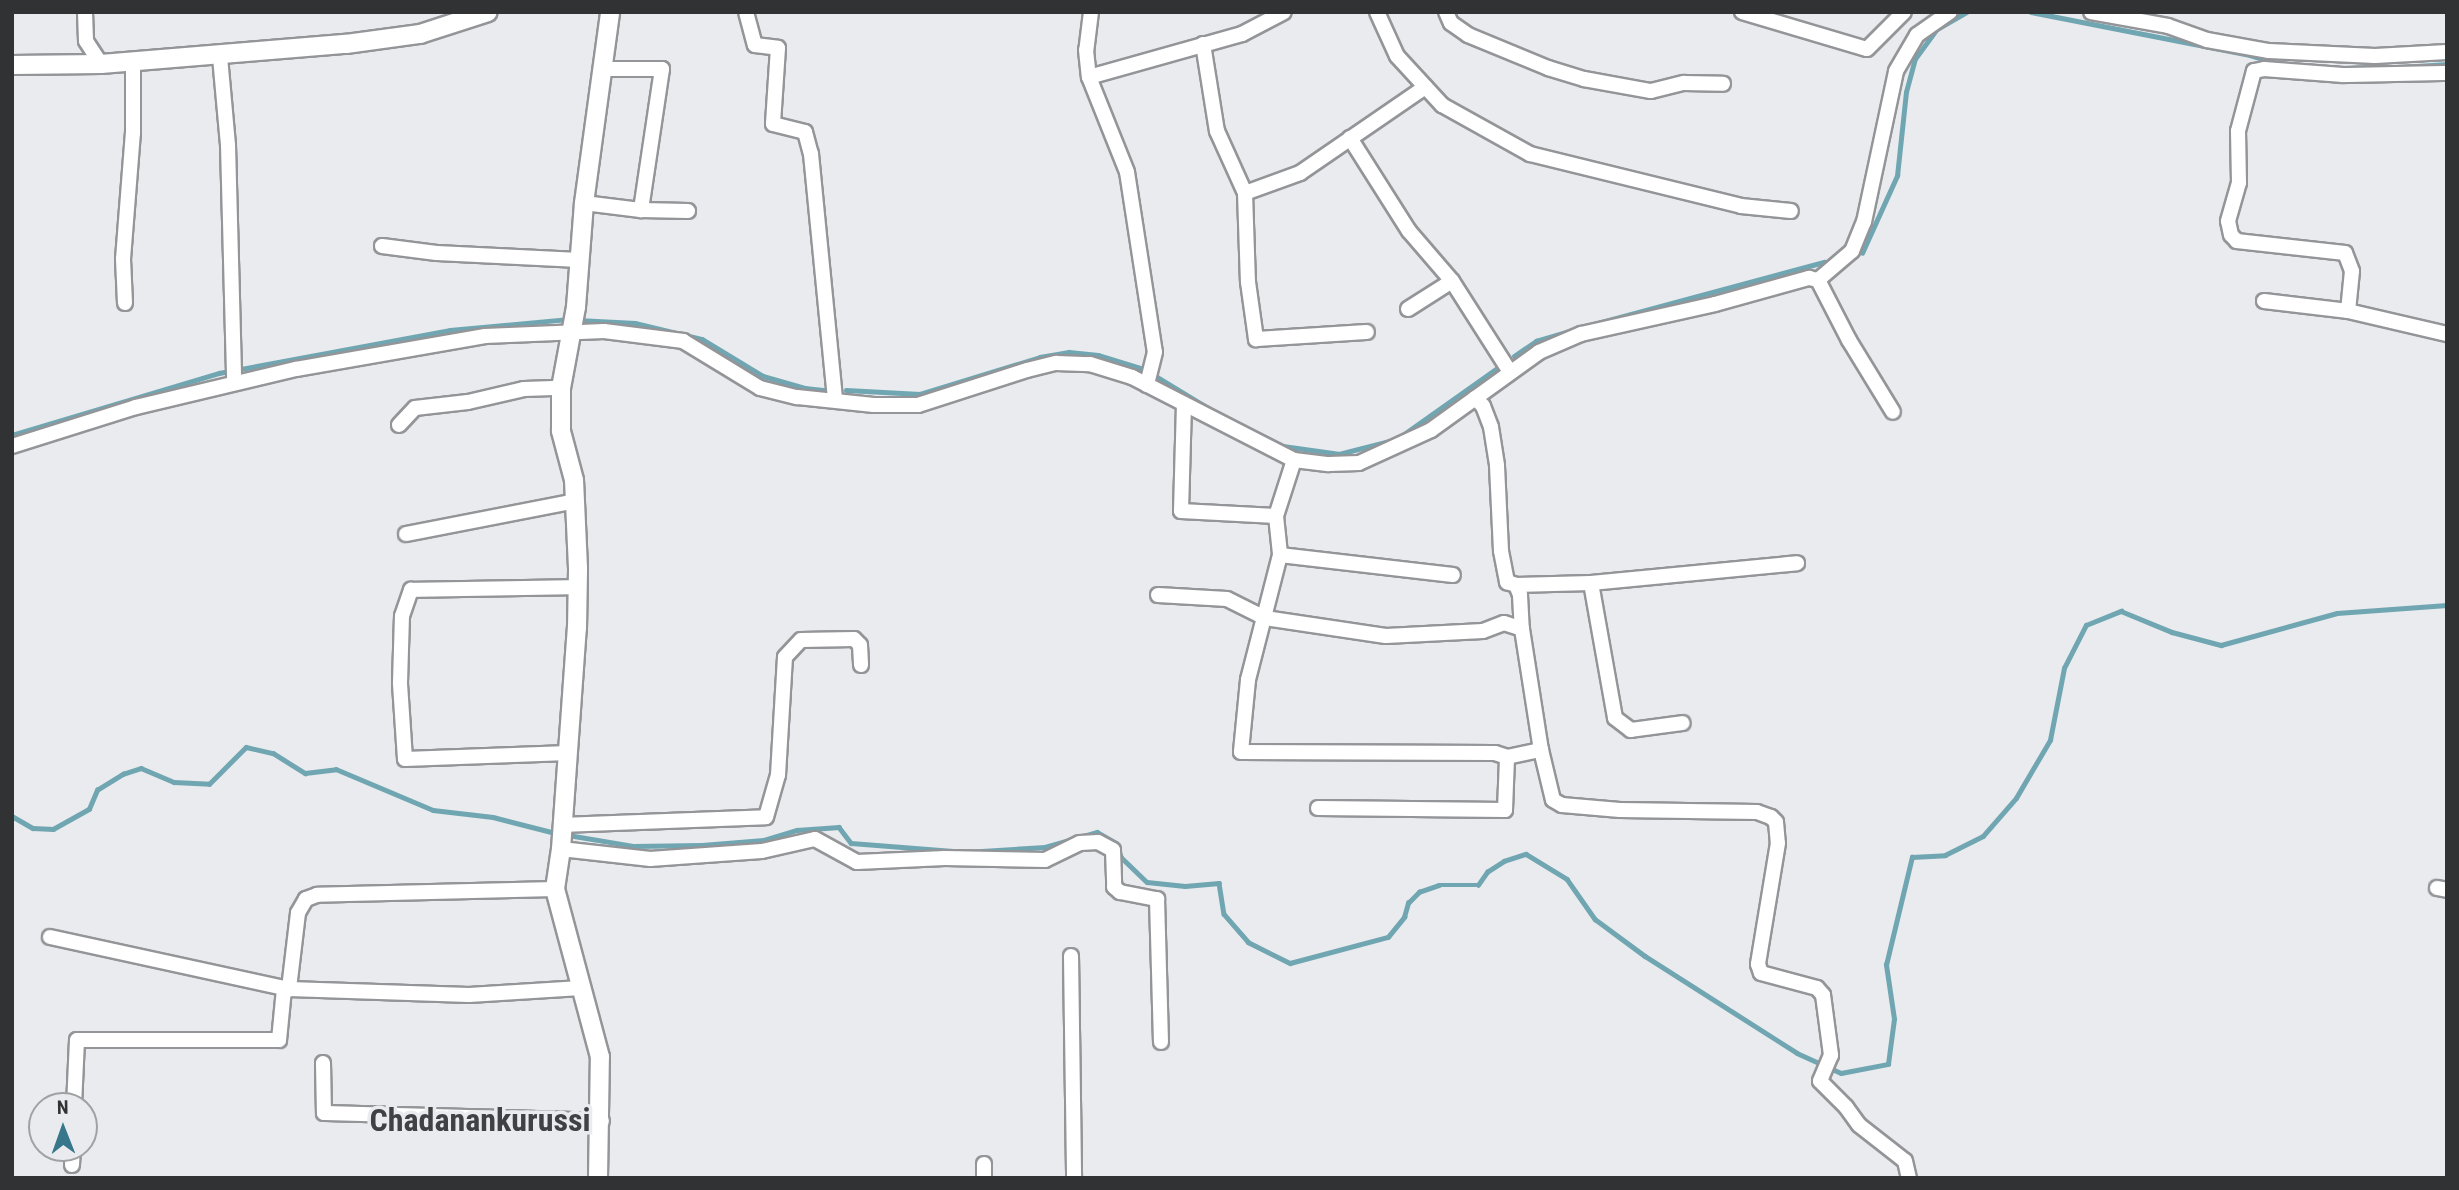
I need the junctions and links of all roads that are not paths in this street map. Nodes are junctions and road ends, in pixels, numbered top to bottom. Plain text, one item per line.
1 (85, 12) edge
2 (488, 12) edge
3 (610, 12) edge
4 (746, 12) edge
5 (1091, 12) edge
6 (1284, 12) edge
7 (1377, 12) edge
8 (1446, 12) edge
9 (1742, 12) edge
10 (1904, 12) edge
11 (1950, 12) edge
12 (2091, 12) edge
13 (460, 18) edge
14 (1203, 44) junction
15 (2447, 52) edge
16 (220, 57) junction
17 (132, 62) junction
18 (101, 64) junction
19 (12, 65) edge
20 (602, 69) junction
21 (2447, 73) edge
22 (1089, 77) junction
23 (1723, 84) dead end
24 (1425, 87) junction
25 (1350, 138) junction
26 (1245, 193) junction
27 (584, 203) junction
28 (641, 210) junction
29 (688, 211) dead end
30 (1791, 211) dead end
31 (382, 246) dead end
32 (579, 260) junction
33 (1818, 280) junction
34 (1452, 281) junction
35 (2264, 301) dead end
36 (125, 303) dead end
37 (1408, 309) dead end
38 (2348, 311) junction
39 (570, 330) junction
40 (1367, 332) dead end
41 (2447, 334) edge
42 (1510, 372) junction
43 (1149, 378) junction
44 (234, 382) junction
45 (561, 388) junction
46 (1475, 398) junction
47 (835, 400) junction
48 (1184, 404) junction
49 (1893, 412) dead end
50 (399, 425) dead end
51 (12, 446) edge
52 (1294, 460) junction
53 (575, 501) junction
54 (1276, 516) junction
55 (406, 534) dead end
56 (1280, 555) junction
57 (1797, 563) dead end
58 (1453, 575) dead end
59 (1591, 583) junction
60 (1516, 585) junction
61 (577, 587) junction
62 (1158, 596) dead end
63 (1265, 618) junction
64 (1522, 629) junction
65 (861, 666) dead end
66 (1683, 723) dead end
67 (1541, 750) junction
68 (568, 752) junction
69 (1507, 757) junction
70 (1318, 808) dead end
71 (561, 838) junction
72 (555, 889) junction
73 (50, 937) dead end
74 (1071, 956) dead end
75 (581, 988) junction
76 (286, 989) junction
77 (1161, 1042) dead end
78 (323, 1063) dead end
79 (75, 1092) edge
80 (602, 1121) junction
81 (72, 1162) edge
82 (72, 1165) dead end
83 (598, 1178) edge
84 (1074, 1178) edge
85 (1909, 1178) edge

1 - 18 street
2 - 13 street
3 - 20 street
4 - 47 street
5 - 22 street
6 - 14 street
7 - 24 street
8 - 23 street
9 - 10 street
11 - 33 street
12 - 15 street
13 - 16 street
14 - 22 street
14 - 26 street
16 - 17 street
16 - 44 street
17 - 18 street
17 - 36 street
18 - 19 street
20 - 27 street
20 - 28 street
21 - 38 street
22 - 43 street
24 - 25 street
24 - 30 street
25 - 26 street
25 - 34 street
26 - 40 street
27 - 28 street
27 - 32 street
28 - 29 street
31 - 32 street
32 - 39 street
33 - 42 street
33 - 49 street
34 - 37 street
34 - 42 street
35 - 38 street
38 - 41 street
39 - 44 street
39 - 45 street
39 - 47 street
42 - 46 street
43 - 47 street
43 - 48 street
44 - 51 street
45 - 50 street
45 - 53 street
46 - 52 street
46 - 60 street
48 - 52 street
48 - 54 street
52 - 54 street
53 - 55 street
53 - 61 street
54 - 56 street
56 - 58 street
56 - 63 street
57 - 59 street
59 - 60 street
59 - 66 street
60 - 64 street
61 - 68 street
61 - 68 street
62 - 63 street
63 - 64 street
63 - 69 street
64 - 67 street
65 - 71 street
67 - 69 street
67 - 85 street
68 - 71 street
69 - 70 street
71 - 72 street
71 - 77 street
72 - 75 street
72 - 76 street
73 - 76 street
74 - 84 street
75 - 76 street
75 - 80 street
76 - 79 street
78 - 80 street
80 - 83 street
81 - 82 street

